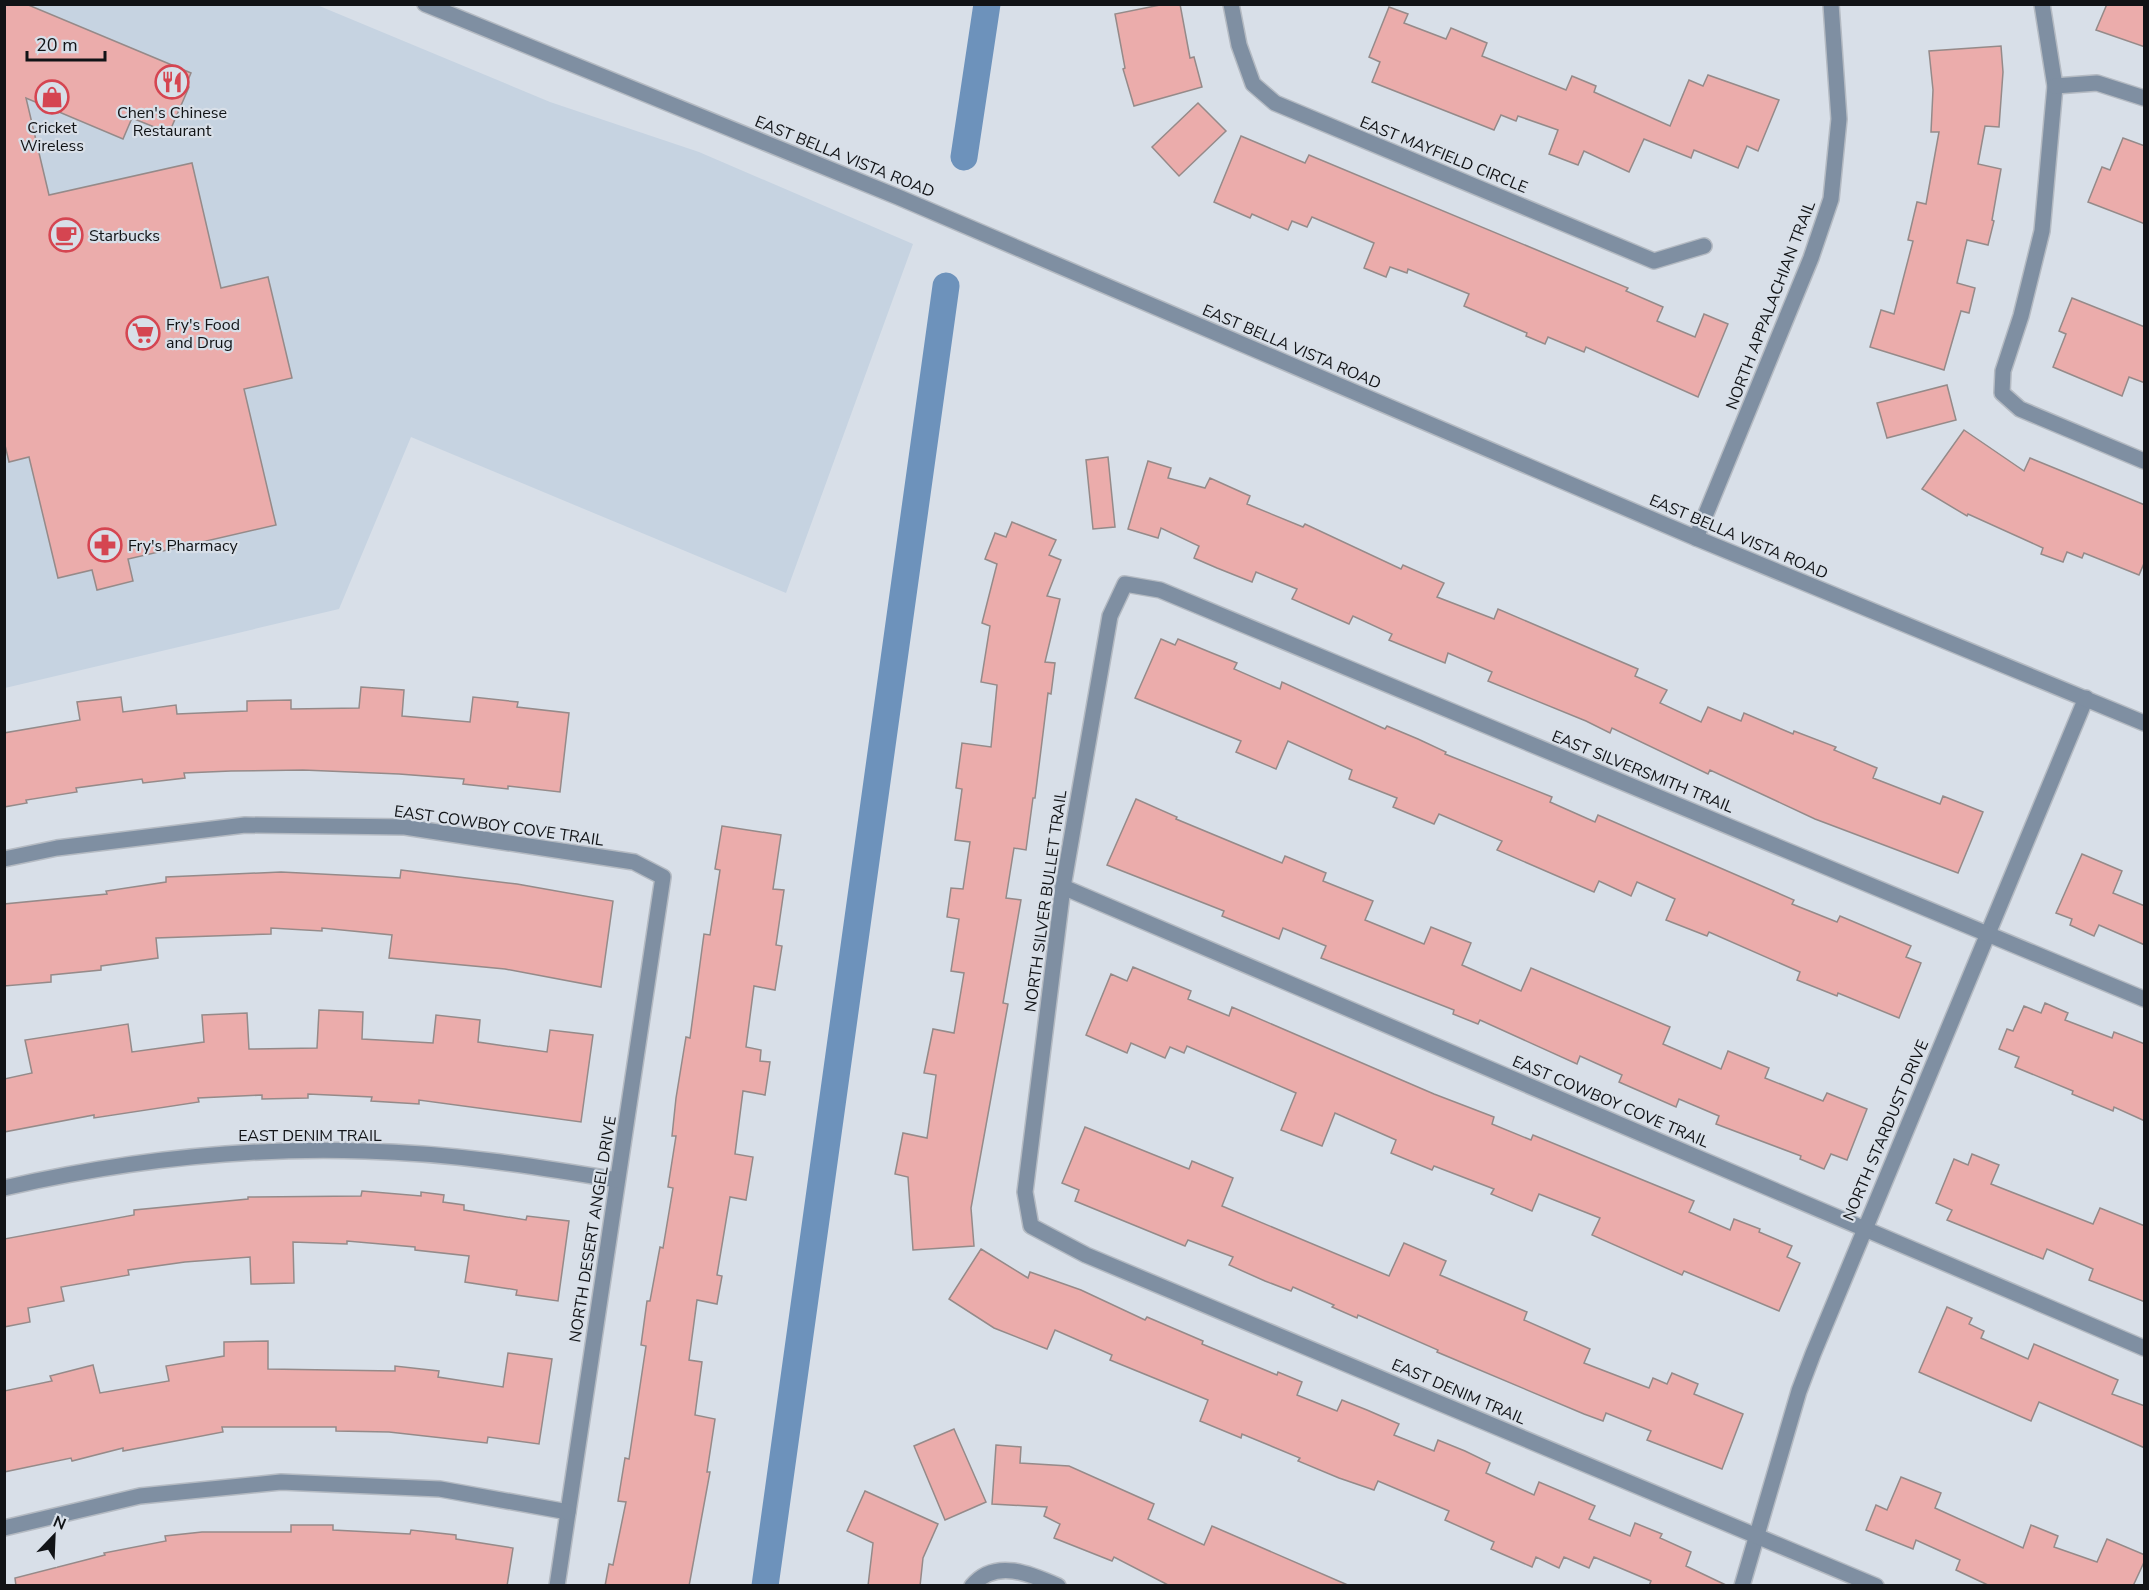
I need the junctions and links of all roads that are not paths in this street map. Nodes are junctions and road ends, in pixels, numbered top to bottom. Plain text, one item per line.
1 (1231, 4) edge
2 (1831, 4) edge
3 (2042, 4) edge
4 (425, 5) edge
5 (2055, 86) junction
6 (2145, 98) edge
7 (1704, 246) dead end
8 (2145, 461) edge
9 (1696, 538) junction
10 (1125, 584) joint
11 (2086, 698) junction
12 (2145, 723) edge
13 (4, 860) edge
14 (663, 877) joint
15 (1063, 887) junction
16 (1988, 933) junction
17 (2145, 999) edge
18 (617, 1180) junction
19 (4, 1188) edge
20 (1031, 1226) joint
21 (1863, 1228) junction
22 (2145, 1348) edge
23 (568, 1512) junction
24 (4, 1528) edge
25 (1756, 1535) junction
26 (976, 1581) edge
27 (556, 1586) edge
28 (1058, 1586) edge
29 (1742, 1586) edge
30 (1876, 1586) edge

1 - 7 street, EAST MAYFIELD CIRCLE
2 - 9 street, NORTH APPALACHIAN TRAIL
3 - 5 street
4 - 9 street, EAST BELLA VISTA ROAD
5 - 6 street
5 - 8 street
9 - 11 street, EAST BELLA VISTA ROAD
10 - 15 street, NORTH SILVER BULLET TRAIL
10 - 16 street, EAST SILVERSMITH TRAIL
11 - 12 street, EAST BELLA VISTA ROAD
11 - 16 street, NORTH STARDUST DRIVE
13 - 14 street, EAST COWBOY COVE TRAIL
14 - 18 street, NORTH DESERT ANGEL DRIVE
15 - 20 street, NORTH SILVER BULLET TRAIL
15 - 21 street, EAST COWBOY COVE TRAIL
16 - 17 street, EAST SILVERSMITH TRAIL
16 - 21 street, NORTH STARDUST DRIVE
18 - 19 street, EAST DENIM TRAIL
18 - 23 street, NORTH DESERT ANGEL DRIVE
20 - 25 street, EAST DENIM TRAIL
21 - 22 street, EAST COWBOY COVE TRAIL
21 - 25 street, NORTH STARDUST DRIVE
23 - 24 street
23 - 27 street, NORTH DESERT ANGEL DRIVE
25 - 29 street, NORTH STARDUST DRIVE
25 - 30 street, EAST DENIM TRAIL
26 - 28 street

